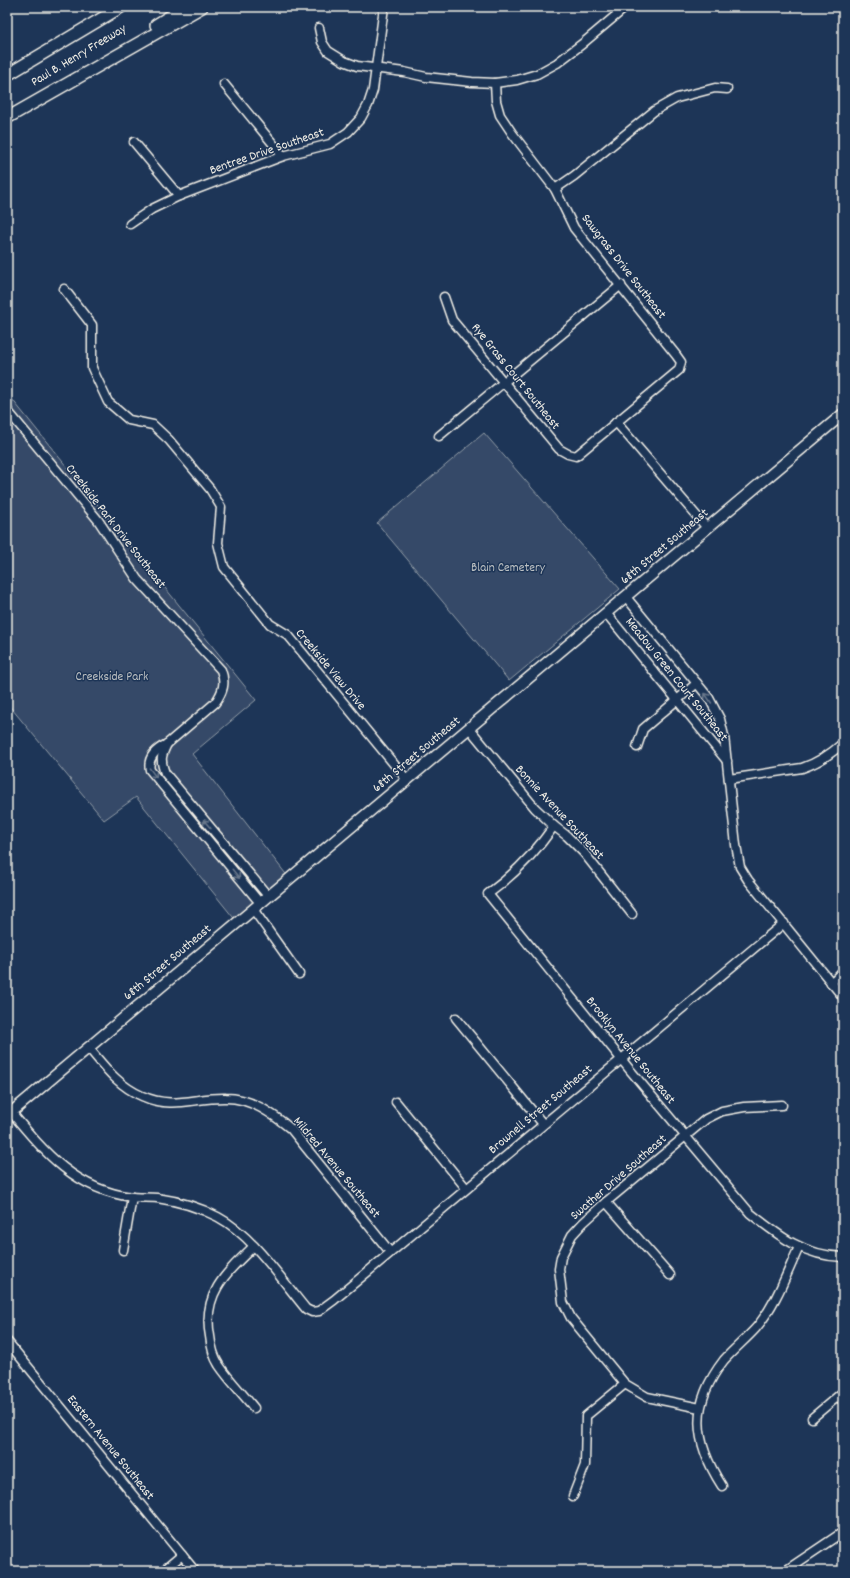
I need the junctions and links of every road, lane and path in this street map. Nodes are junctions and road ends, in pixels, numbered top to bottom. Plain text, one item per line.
1 (112, 7) edge
2 (121, 7) edge
3 (185, 7) edge
4 (202, 7) edge
5 (384, 7) edge
6 (626, 7) edge
7 (319, 28) dead end
8 (376, 69) junction
9 (7, 74) edge
10 (495, 83) junction
11 (224, 84) dead end
12 (727, 89) dead end
13 (7, 117) edge
14 (134, 142) dead end
15 (283, 156) junction
16 (556, 189) junction
17 (179, 196) junction
18 (130, 224) dead end
19 (621, 285) junction
20 (64, 289) dead end
21 (444, 297) dead end
22 (504, 383) junction
23 (7, 410) edge
24 (843, 414) edge
25 (616, 422) junction
26 (439, 436) dead end
27 (707, 528) junction
28 (626, 597) junction
29 (606, 613) junction
30 (697, 683) junction
31 (677, 700) junction
32 (469, 728) junction
33 (843, 743) edge
34 (167, 744) junction
35 (637, 747) dead end
36 (727, 761) junction
37 (729, 779) junction
38 (407, 780) junction
39 (554, 826) junction
40 (268, 896) junction
41 (257, 906) junction
42 (632, 914) dead end
43 (784, 923) junction
44 (843, 971) edge
45 (299, 974) dead end
46 (831, 982) junction
47 (843, 997) edge
48 (456, 1018) dead end
49 (88, 1047) junction
50 (622, 1059) junction
51 (396, 1102) dead end
52 (782, 1105) dead end
53 (9, 1114) edge
54 (543, 1124) junction
55 (685, 1137) junction
56 (466, 1188) junction
57 (132, 1197) junction
58 (606, 1202) junction
59 (254, 1246) junction
60 (799, 1247) junction
61 (123, 1250) dead end
62 (390, 1252) junction
63 (843, 1257) edge
64 (670, 1275) dead end
65 (7, 1341) edge
66 (625, 1384) junction
67 (843, 1392) edge
68 (254, 1408) dead end
69 (700, 1408) junction
70 (812, 1418) dead end
71 (722, 1486) dead end
72 (573, 1496) dead end
73 (843, 1532) edge
74 (182, 1555) junction
75 (163, 1571) edge
76 (195, 1571) edge
77 (785, 1571) edge

1 - 9 highway
2 - 9 highway, Paul B. Henry Freeway
3 - 13 highway, Paul B. Henry Freeway
4 - 13 highway
5 - 8 street, Bentree Drive Southeast
6 - 10 street
7 - 8 street
8 - 10 street
8 - 15 street, Bentree Drive Southeast
10 - 16 street, Sawgrass Drive Southeast
11 - 15 street
12 - 16 street
14 - 17 street
15 - 17 street, Bentree Drive Southeast
16 - 19 street, Sawgrass Drive Southeast
17 - 18 street, Bentree Drive Southeast
19 - 22 street
19 - 25 street, Sawgrass Drive Southeast
20 - 38 street, Creekside View Drive
21 - 22 street, Rye Grass Court Southeast
22 - 25 street, Rye Grass Court Southeast
22 - 26 street
23 - 34 street, Creekside Park Drive Southeast
24 - 27 main road, 68th Street Southeast
25 - 27 street
27 - 28 main road, 68th Street Southeast
28 - 29 main road, 68th Street Southeast
28 - 30 street
29 - 31 street, Meadow Green Court Southeast
29 - 32 main road, 68th Street Southeast
30 - 31 street
36 -> 30 street
31 - 35 street
31 - 36 street, Meadow Green Court Southeast
32 - 38 main road, 68th Street Southeast
32 - 39 street, Bonnie Avenue Southeast
33 - 37 street
40 -> 34 street
34 -> 41 street, Creekside Park Drive Southeast
36 - 37 street
37 - 43 street
38 - 40 main road, 68th Street Southeast
39 - 42 street, Bonnie Avenue Southeast
39 - 50 street, Brooklyn Avenue Southeast
40 - 41 main road, 68th Street Southeast
41 - 45 street, Creekside Park Drive Southeast
41 - 49 main road, 68th Street Southeast
43 - 46 street
43 - 50 street, Brownell Street Southeast
44 - 46 street
46 - 47 street
48 - 54 street
49 - 53 main road, 68th Street Southeast
49 - 62 street, Mildred Avenue Southeast
50 - 54 street, Brownell Street Southeast
50 - 55 street, Brooklyn Avenue Southeast
51 - 56 street
52 - 55 street, Swather Drive Southeast
53 - 57 street
54 - 56 street, Brownell Street Southeast
55 - 58 street, Swather Drive Southeast
55 - 60 street, Brooklyn Avenue Southeast
56 - 62 street, Brownell Street Southeast
57 - 59 street
57 - 61 street
58 - 64 street
58 - 66 street, Swather Drive Southeast
59 - 62 street, Brownell Street Southeast
59 - 68 street
60 - 63 street, Brooklyn Avenue Southeast
60 - 69 street
65 - 74 street, Eastern Avenue Southeast
66 - 69 street, Swather Drive Southeast
66 - 72 street
67 - 70 street
69 - 71 street
73 - 77 street
74 - 75 street
74 - 76 street, Eastern Avenue Southeast

